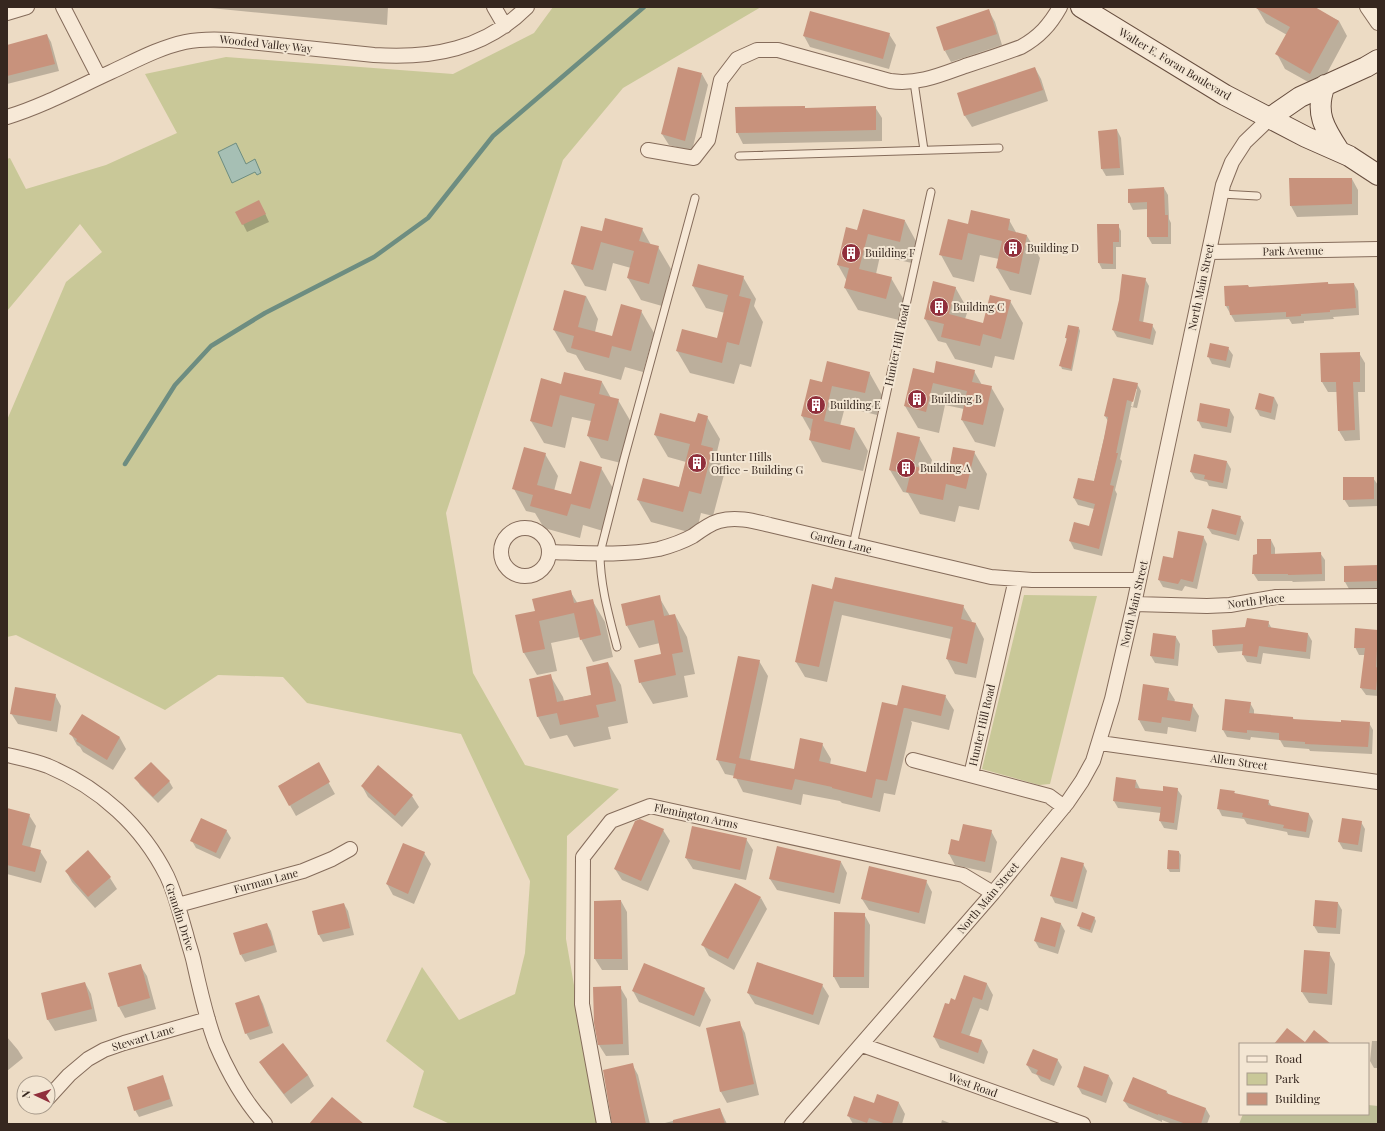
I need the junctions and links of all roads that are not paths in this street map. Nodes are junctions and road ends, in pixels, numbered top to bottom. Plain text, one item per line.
1 (27, 7) edge
2 (63, 7) edge
3 (494, 7) edge
4 (527, 7) edge
5 (1060, 7) edge
6 (1081, 7) edge
7 (1366, 7) edge
8 (7, 12) edge
9 (1378, 23) edge
10 (505, 26) junction
11 (1378, 60) edge
12 (99, 77) junction
13 (914, 82) junction
14 (1325, 85) junction
15 (7, 117) edge
16 (1271, 117) junction
17 (1000, 148) dead end
18 (648, 150) dead end
19 (924, 150) junction
20 (1340, 152) junction
21 (739, 156) dead end
22 (1378, 175) edge
23 (931, 192) dead end
24 (1221, 194) junction
25 (1257, 196) dead end
26 (695, 198) dead end
27 (1378, 249) edge
28 (1209, 252) junction
29 (853, 545) junction
30 (549, 552) dead end
31 (600, 553) junction
32 (1016, 579) junction
33 (1139, 580) junction
34 (1378, 596) edge
35 (1134, 604) junction
36 (617, 647) dead end
37 (1100, 743) junction
38 (7, 755) edge
39 (913, 760) dead end
40 (971, 775) junction
41 (1378, 782) edge
42 (1064, 807) junction
43 (350, 849) dead end
44 (993, 893) junction
45 (178, 905) junction
46 (208, 1019) junction
47 (862, 1045) junction
48 (56, 1090) edge
49 (265, 1124) edge
50 (604, 1124) edge
51 (792, 1124) edge
52 (1083, 1124) edge

1 - 8 street
2 - 12 street
3 - 10 street
4 - 10 street, Wooded Valley Way
5 - 13 street
6 - 16 street, Walter E. Foran Boulevard
7 - 9 street
10 - 12 street, Wooded Valley Way
11 - 14 street, North Main Street
12 - 15 street, Wooded Valley Way
13 - 18 street
13 - 19 lane
14 - 16 street, North Main Street
14 - 20 street
16 - 20 street
16 - 24 street, North Main Street
17 - 19 lane
19 - 21 lane
20 - 22 street
23 - 29 lane, Hunter Hill Road
24 - 25 lane
24 - 28 street, North Main Street
26 - 31 lane
27 - 28 street, Park Avenue
28 - 33 street, North Main Street
29 - 31 street, Garden Lane
29 - 32 street, Garden Lane
30 - 31 street, Garden Lane
31 - 36 lane
32 - 33 street, Garden Lane
32 - 40 street, Hunter Hill Road
33 - 35 street, North Main Street
34 - 35 street, North Place
35 - 37 street, North Main Street
37 - 41 street, Allen Street
37 - 42 street, North Main Street
38 - 45 street, Grandin Drive
39 - 40 street
40 - 42 street, Hunter Hill Road
42 - 44 street, North Main Street
43 - 45 street, Furman Lane
44 - 47 street, North Main Street
44 - 50 street, Flemington Arms
45 - 46 street, Grandin Drive
46 - 48 street, Stewart Lane
46 - 49 street, Grandin Drive
47 - 51 street, North Main Street
47 - 52 street, West Road

